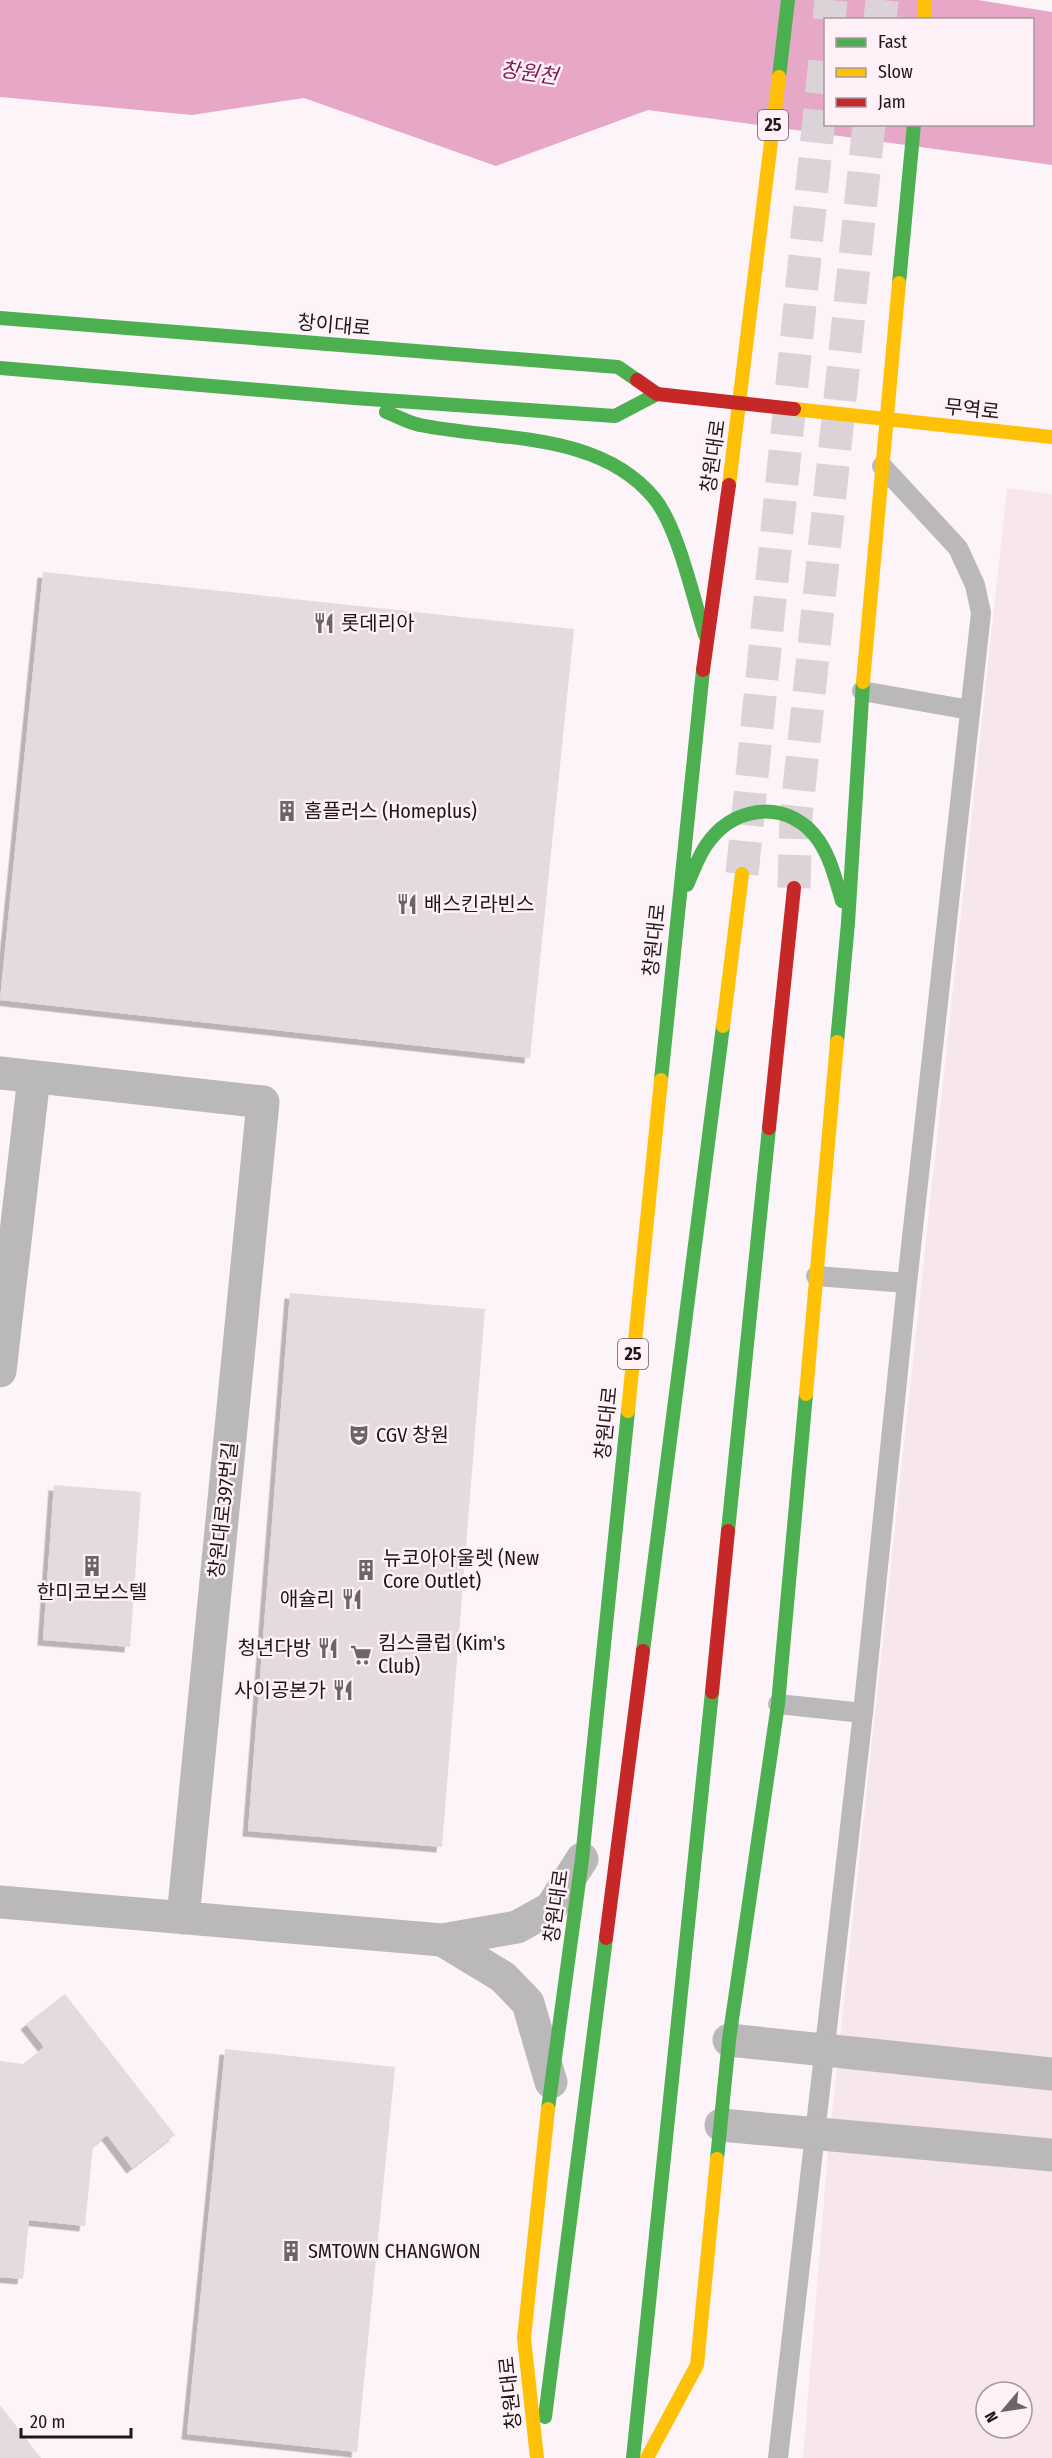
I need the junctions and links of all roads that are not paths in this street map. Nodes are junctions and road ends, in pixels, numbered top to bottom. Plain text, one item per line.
1 (788, 0) edge
2 (926, 0) edge
3 (924, 18) edge
4 (914, 126) edge
5 (0, 318) edge
6 (0, 368) edge
7 (657, 394) junction
8 (354, 398) junction
9 (741, 403) junction
10 (888, 419) junction
11 (1052, 437) edge
12 (882, 466) junction
13 (706, 640) junction
14 (862, 691) junction
15 (970, 710) junction
16 (742, 874) tunnel mouth
17 (794, 888) tunnel mouth
18 (678, 904) junction
19 (848, 923) junction
20 (0, 1073) edge
21 (33, 1077) junction
22 (816, 1276) junction
23 (908, 1283) junction
24 (0, 1371) edge
25 (778, 1704) junction
26 (863, 1713) junction
27 (582, 1859) junction
28 (0, 1902) edge
29 (183, 1918) junction
30 (442, 1940) junction
31 (729, 2040) junction
32 (823, 2050) junction
33 (1052, 2074) edge
34 (551, 2082) junction
35 (721, 2124) junction
36 (816, 2133) junction
37 (1052, 2155) edge
38 (538, 2458) edge
39 (633, 2458) edge
40 (647, 2458) edge
41 (778, 2458) edge

1 - 9 main road, 창원대로 / 25
2 - 3 main road
4 - 10 main road
5 - 7 main road, 창이대로
6 - 8 main road
7 - 8 main road
7 - 9 main road, 창이대로
8 - 13 main road
9 - 10 main road, 무역로
9 - 13 main road, 창원대로 / 25
10 - 11 main road, 무역로
10 - 12 main road
12 - 14 main road
12 - 15 lane
13 - 18 main road, 창원대로 / 25
14 - 15 lane
14 - 19 main road
15 - 23 lane
16 - 38 main road
17 - 39 main road
18 - 19 main road
18 - 27 main road, 창원대로 / 25
19 - 22 main road
20 - 21 street
21 - 24 street
21 - 29 street, 창원대로397번길
22 - 23 lane
22 - 25 main road
23 - 26 lane
25 - 26 lane
25 - 31 main road
26 - 32 lane
27 - 30 street
27 - 34 main road, 창원대로 / 25
28 - 29 street
29 - 30 street
30 - 34 street
31 - 32 street
31 - 35 main road
32 - 33 street
32 - 36 lane
34 - 38 main road, 창원대로 / 25
35 - 36 street
35 - 40 main road
36 - 37 street
36 - 41 lane

